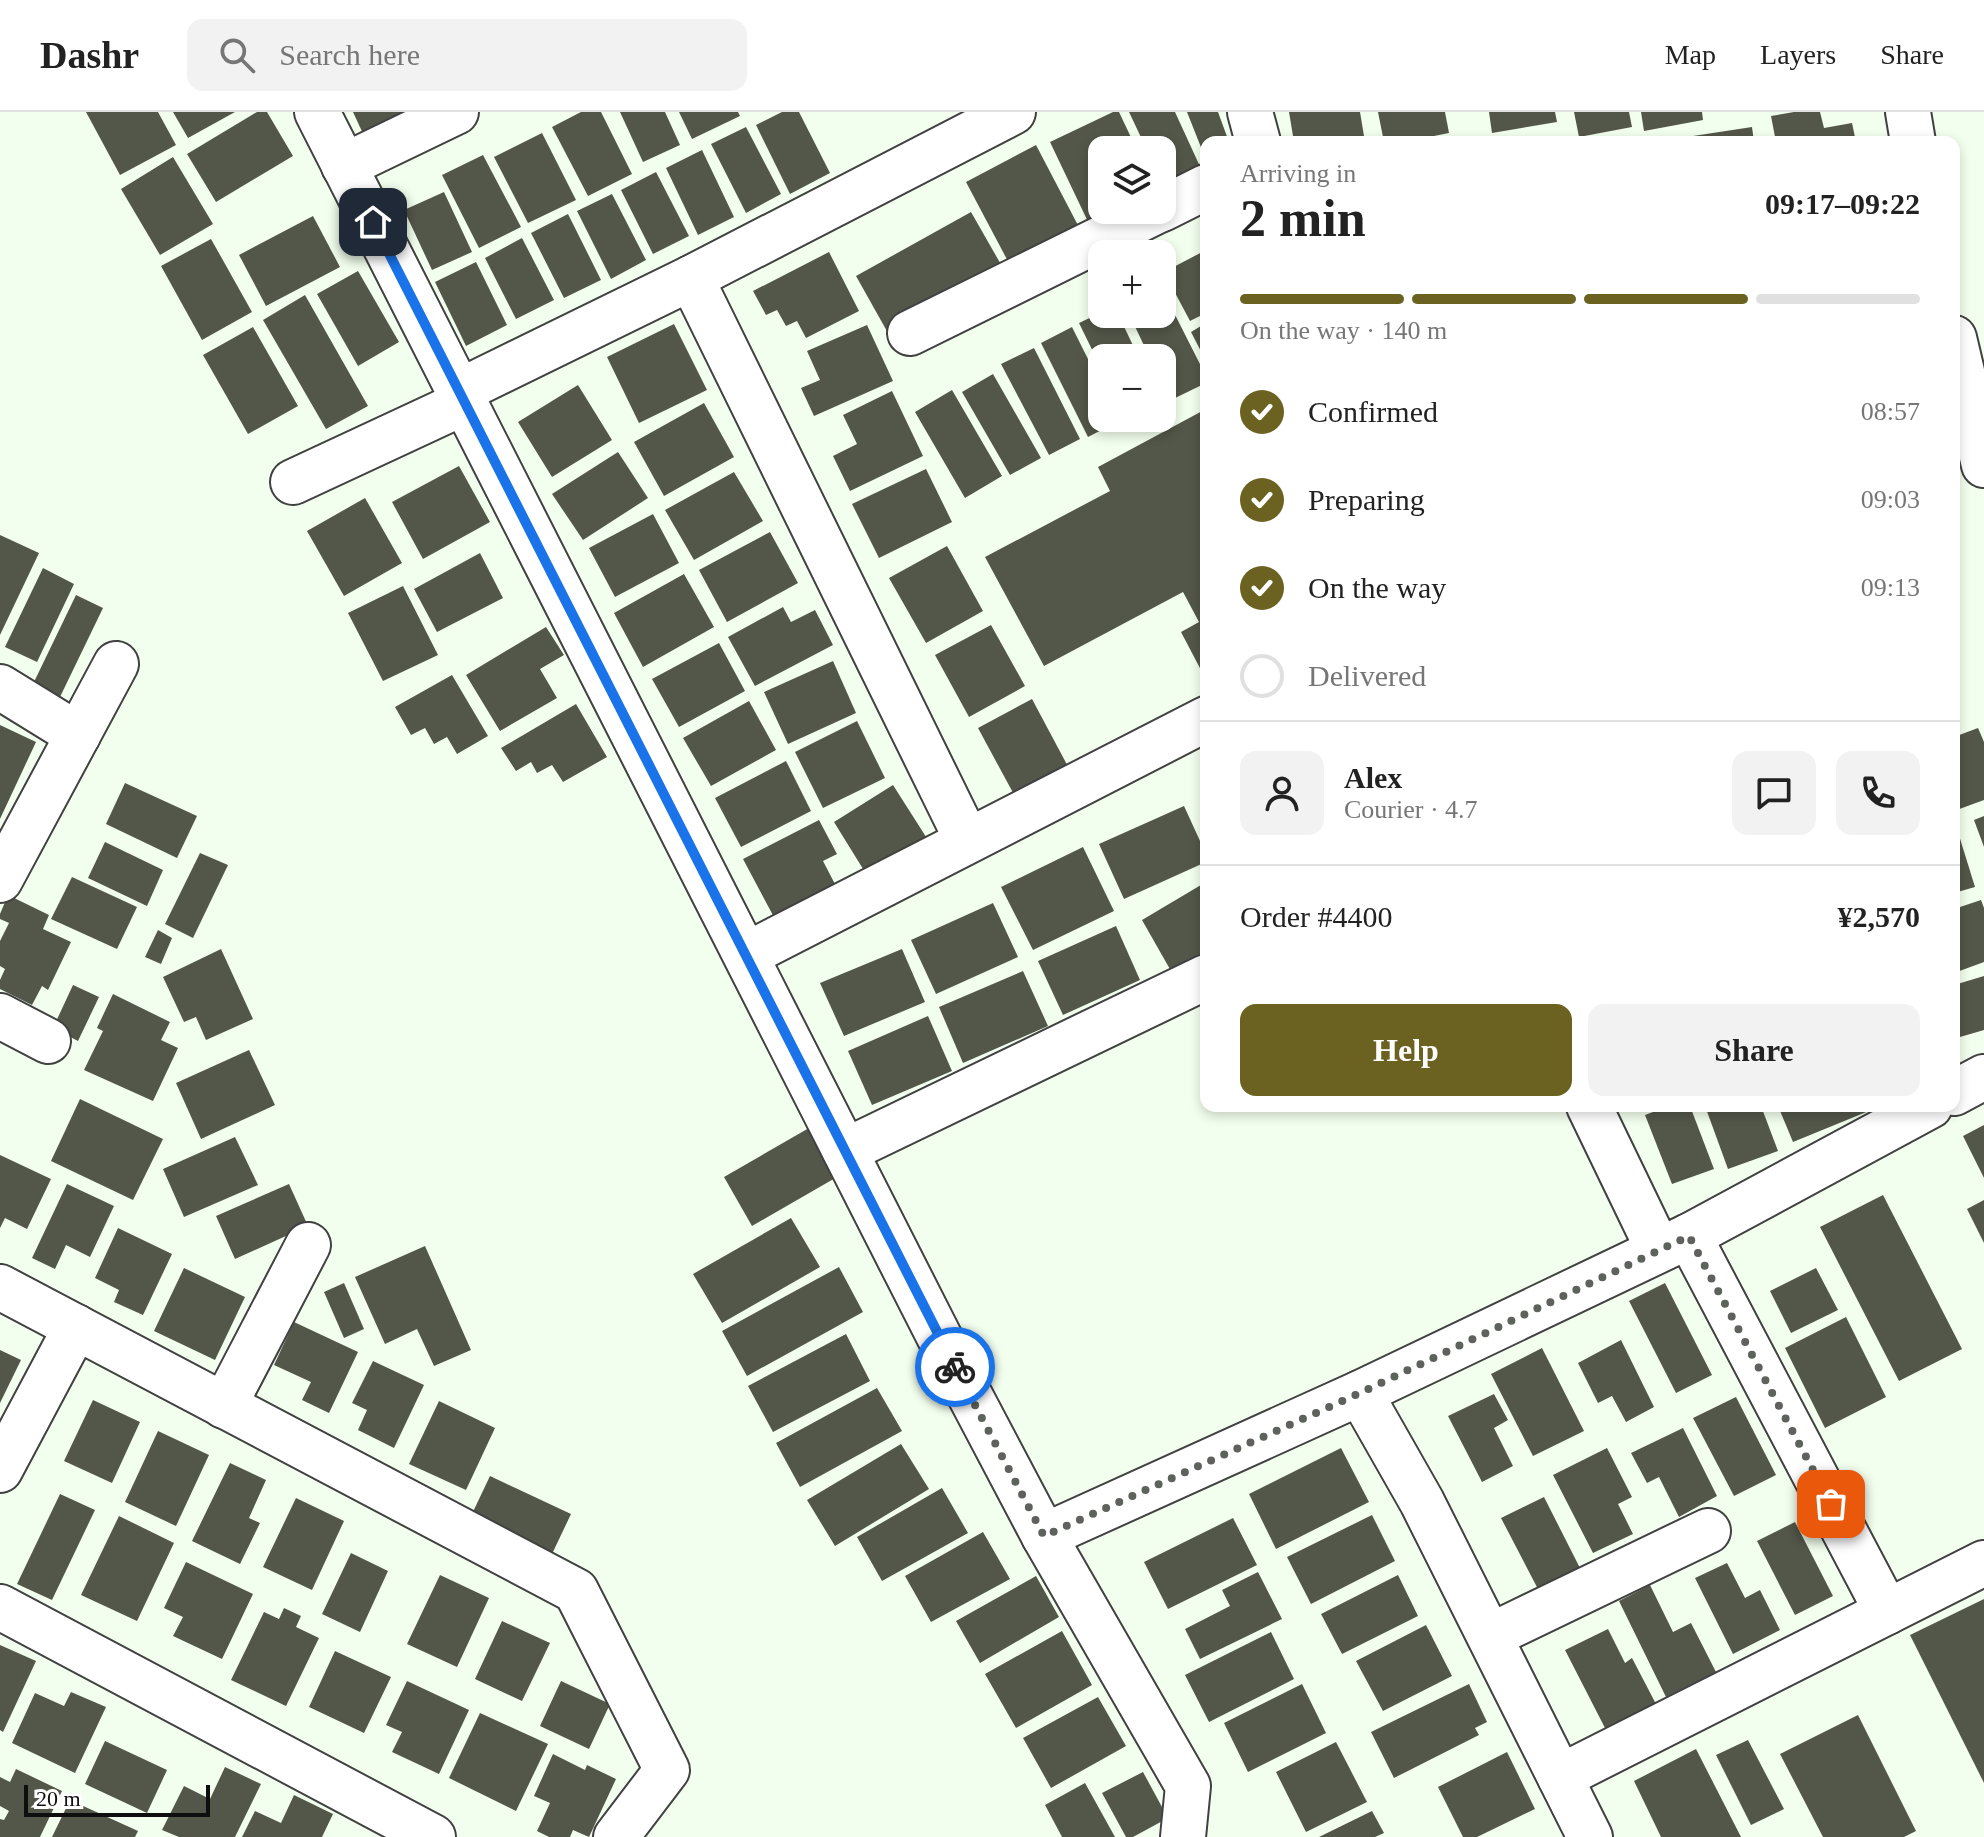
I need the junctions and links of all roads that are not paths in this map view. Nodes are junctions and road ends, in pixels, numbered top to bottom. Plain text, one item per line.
1 (317, 112) edge
2 (456, 112) edge
3 (1013, 112) edge
4 (1250, 112) edge
5 (1908, 112) edge
6 (1256, 136) edge
7 (1912, 136) edge
8 (344, 166) junction
9 (1200, 190) edge
10 (1176, 202) edge
11 (1131, 224) edge
12 (691, 278) junction
13 (910, 333) dead end
14 (1960, 356) edge
15 (462, 397) junction
16 (1976, 404) edge
17 (1984, 465) edge
18 (293, 482) dead end
19 (116, 664) dead end
20 (0, 687) edge
21 (1200, 722) edge
22 (78, 735) junction
23 (967, 840) junction
24 (0, 880) edge
25 (746, 955) junction
26 (1200, 980) edge
27 (0, 1016) edge
28 (48, 1041) dead end
29 (1984, 1077) edge
30 (1960, 1090) edge
31 (1593, 1112) edge
32 (1919, 1112) edge
33 (845, 1151) junction
34 (1674, 1242) junction
35 (308, 1245) dead end
36 (0, 1287) edge
37 (76, 1327) junction
38 (1360, 1393) junction
39 (224, 1406) junction
40 (0, 1470) edge
41 (1708, 1531) dead end
42 (1044, 1536) junction
43 (1984, 1563) edge
44 (0, 1607) edge
45 (1887, 1612) junction
46 (1490, 1636) junction
47 (1560, 1777) junction
48 (433, 1837) edge
49 (616, 1837) edge
50 (1183, 1837) edge
51 (1590, 1837) edge

1 - 8 street
2 - 8 street
3 - 12 street
4 - 6 street
5 - 7 street
8 - 15 street
9 - 10 street
11 - 13 street
12 - 15 street
12 - 23 street
14 - 16 street
15 - 18 street
15 - 25 street
16 - 17 street
19 - 22 street
20 - 22 street
21 - 23 street
22 - 24 street
23 - 25 street
25 - 33 street
26 - 33 street
27 - 28 street
29 - 30 street
31 - 34 street
32 - 34 street
33 - 42 street
34 - 38 street
34 - 45 street
35 - 39 street
36 - 37 street
37 - 39 street
37 - 40 street
38 - 42 street
38 - 46 street
39 - 49 street
41 - 46 street
42 - 50 street
43 - 45 street
44 - 48 street
45 - 47 street
46 - 47 street
47 - 51 street

